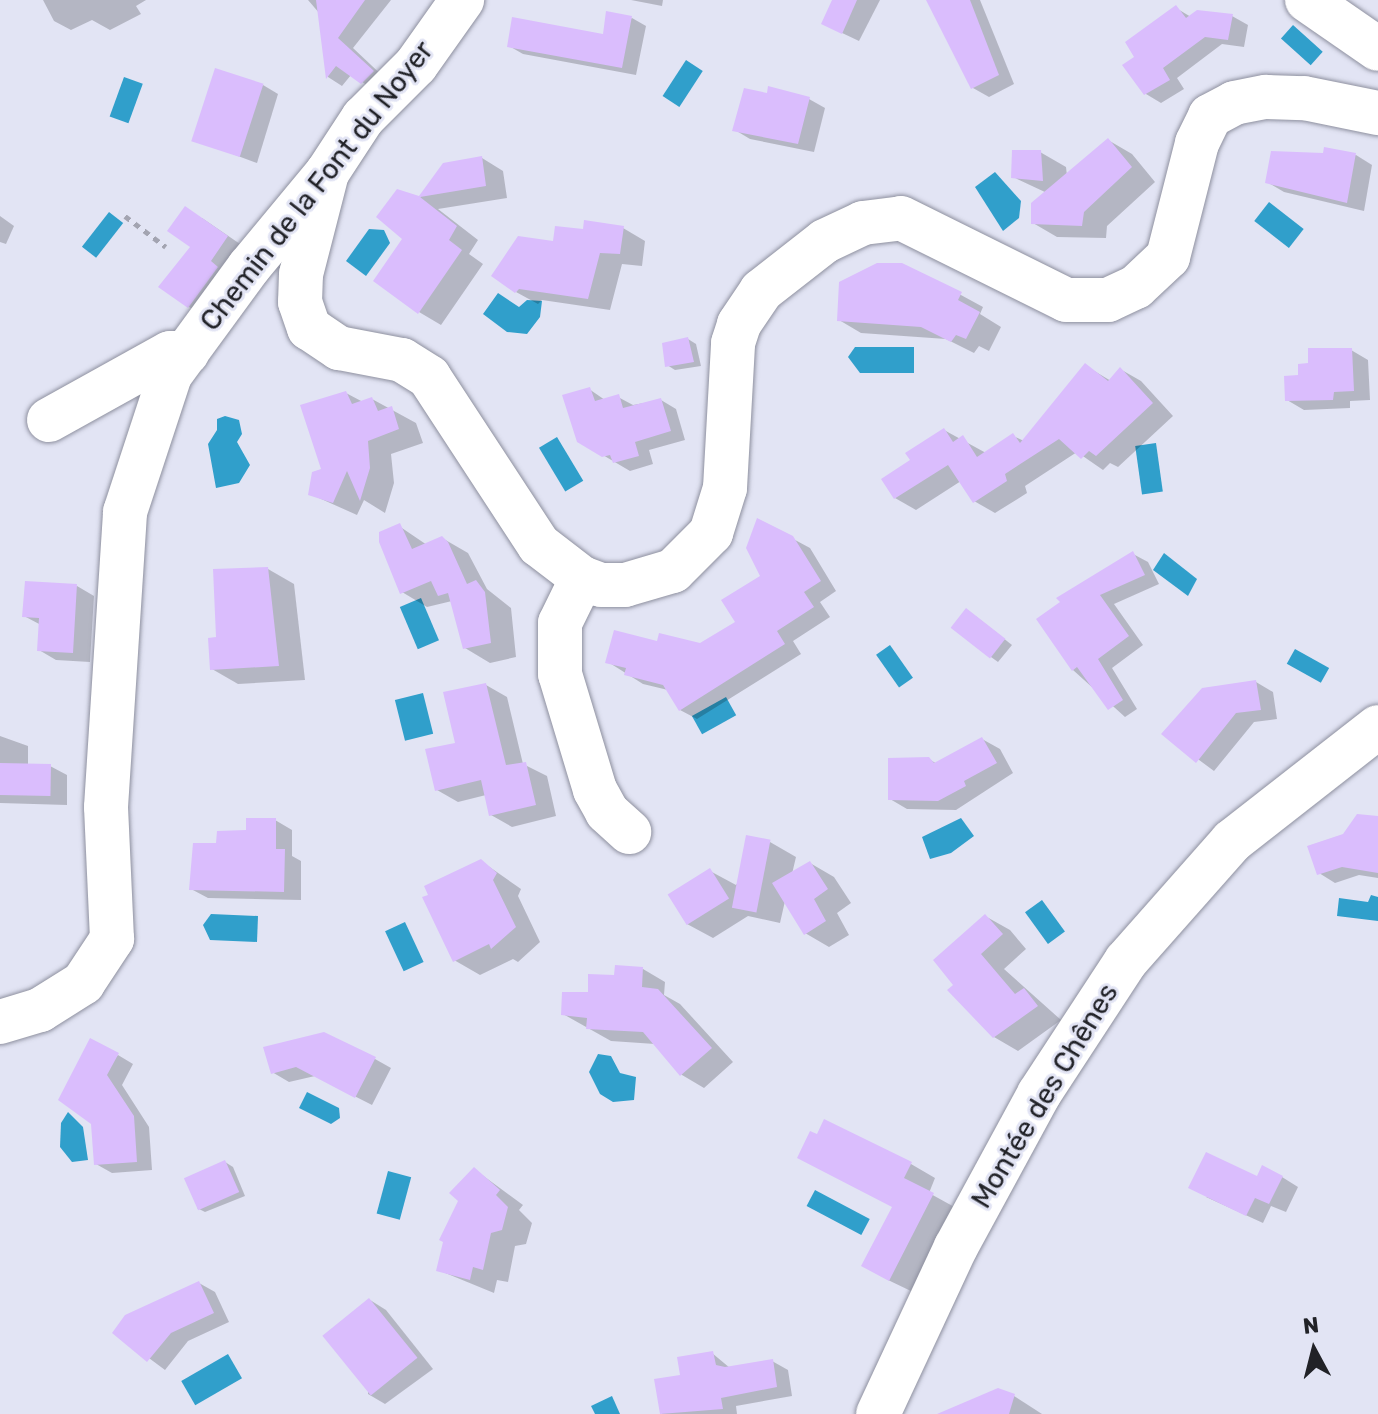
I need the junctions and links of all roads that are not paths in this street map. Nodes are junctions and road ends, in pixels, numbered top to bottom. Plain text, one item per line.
1 (462, 0) edge
2 (1307, 0) edge
3 (1378, 49) edge
4 (1378, 113) edge
5 (327, 173) junction
6 (187, 353) junction
7 (49, 420) dead end
8 (582, 578) junction
9 (1378, 727) edge
10 (629, 832) dead end
11 (0, 1022) edge
12 (878, 1414) edge

1 - 5 street, Chemin de la Font du Noyer
2 - 3 street
4 - 8 street
5 - 6 street, Chemin de la Font du Noyer
5 - 8 street
6 - 7 street
6 - 11 street, Chemin de la Font du Noyer
8 - 10 street
9 - 12 street, Montée des Chênes

